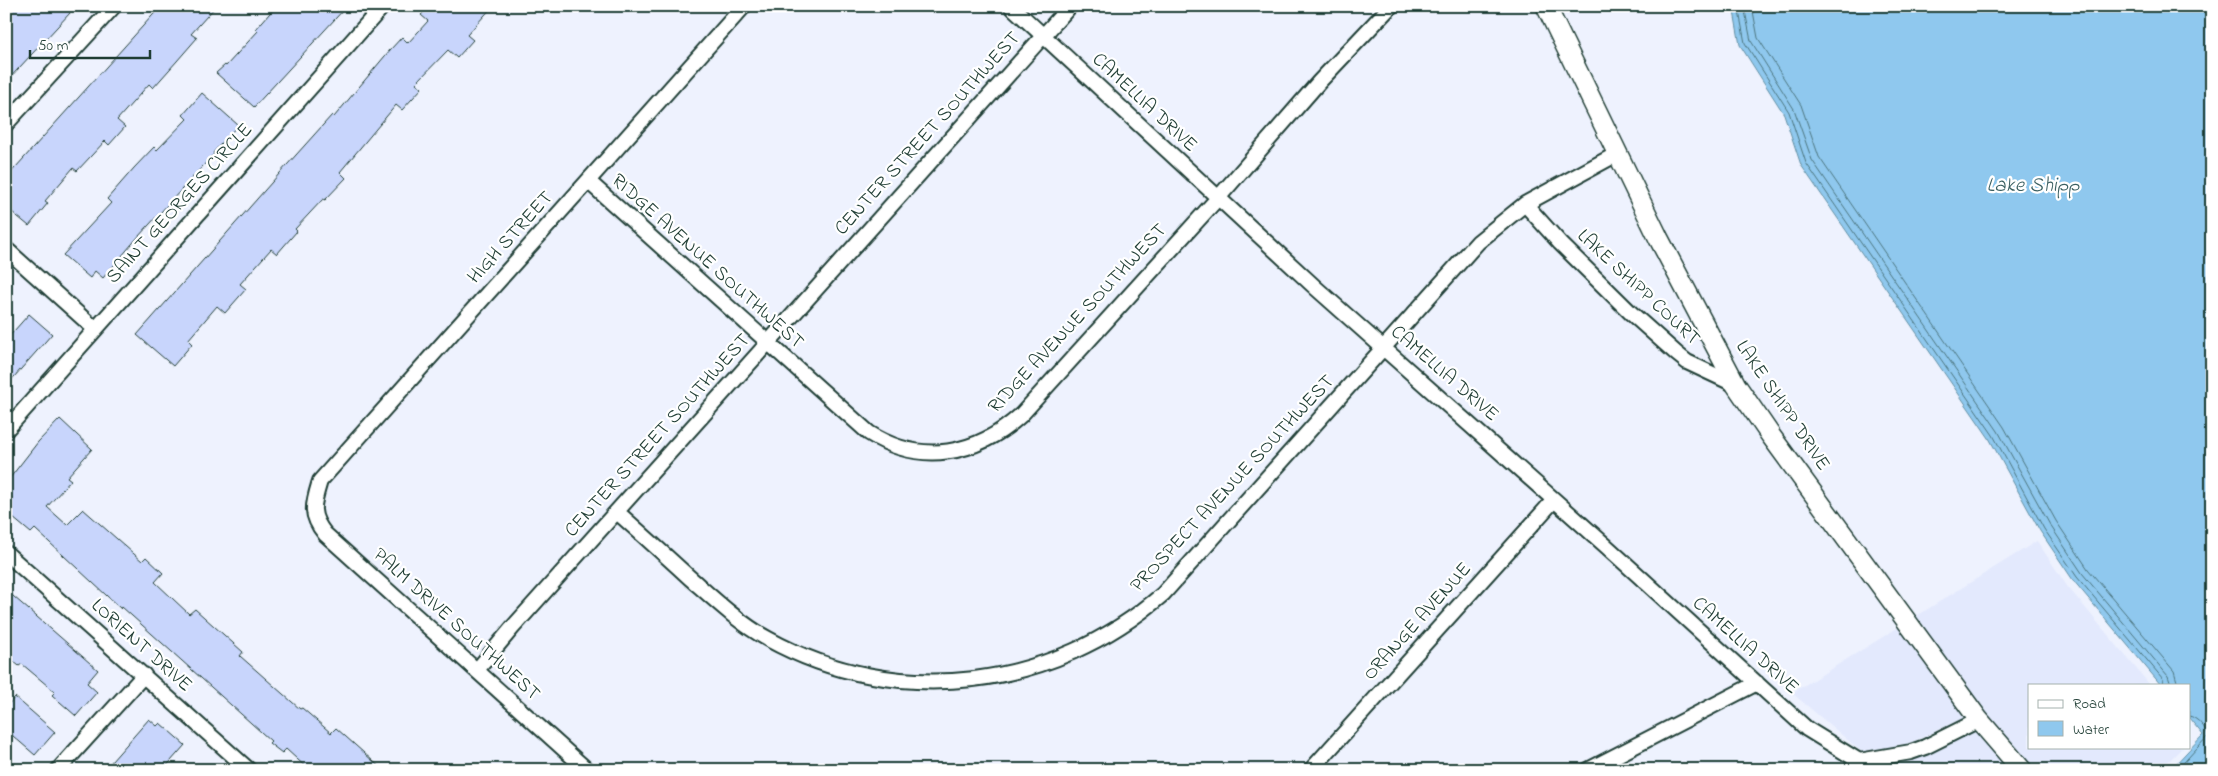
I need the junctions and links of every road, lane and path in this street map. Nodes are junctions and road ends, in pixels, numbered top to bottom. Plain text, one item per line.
1 (114, 6) edge
2 (384, 6) edge
3 (744, 6) edge
4 (1011, 6) edge
5 (1070, 6) edge
6 (1391, 6) edge
7 (1546, 6) edge
8 (1043, 36) junction
9 (6, 124) edge
10 (1617, 154) junction
11 (588, 181) junction
12 (1218, 198) junction
13 (1525, 204) junction
14 (6, 248) edge
15 (95, 329) junction
16 (768, 344) junction
17 (1384, 348) junction
18 (1736, 385) junction
19 (6, 430) edge
20 (314, 500) joint
21 (1554, 500) junction
22 (617, 512) junction
23 (6, 553) edge
24 (477, 670) junction
25 (144, 675) junction
26 (1757, 683) junction
27 (1979, 720) junction
28 (1855, 766) edge
29 (58, 770) edge
30 (249, 770) edge
31 (587, 770) edge
32 (1311, 770) edge
33 (1588, 770) edge
34 (2022, 770) edge

1 - 9 street
2 - 15 street, SAINT GEORGES CIRCLE
3 - 11 street, HIGH STREET
4 - 8 street, CAMELLIA DRIVE
5 - 8 street, CENTER STREET SOUTHWEST
6 - 12 street, RIDGE AVENUE SOUTHWEST
7 - 10 street, LAKE SHIPP DRIVE
8 - 12 street, CAMELLIA DRIVE
8 - 16 street, CENTER STREET SOUTHWEST
10 - 13 street, PROSPECT AVENUE SOUTHWEST
10 - 18 street, LAKE SHIPP DRIVE
11 - 16 street, RIDGE AVENUE SOUTHWEST
11 - 20 street, HIGH STREET
12 - 16 street, RIDGE AVENUE SOUTHWEST
12 - 17 street, CAMELLIA DRIVE
13 - 17 street, PROSPECT AVENUE SOUTHWEST
13 - 18 street, LAKE SHIPP COURT
14 - 15 street
15 - 19 street, SAINT GEORGES CIRCLE
16 - 22 street, CENTER STREET SOUTHWEST
17 - 21 street, CAMELLIA DRIVE
17 - 22 street, PROSPECT AVENUE SOUTHWEST
18 - 27 street, LAKE SHIPP DRIVE
20 - 24 street, PALM DRIVE SOUTHWEST
21 - 26 street, CAMELLIA DRIVE
21 - 32 street, ORANGE AVENUE
22 - 24 street, CENTER STREET SOUTHWEST
23 - 25 street, LORIENT DRIVE
24 - 31 street, PALM DRIVE SOUTHWEST
25 - 29 street
25 - 30 street, LORIENT DRIVE
26 - 28 street, CAMELLIA DRIVE
26 - 33 street
27 - 28 street
27 - 34 street, LAKE SHIPP DRIVE

